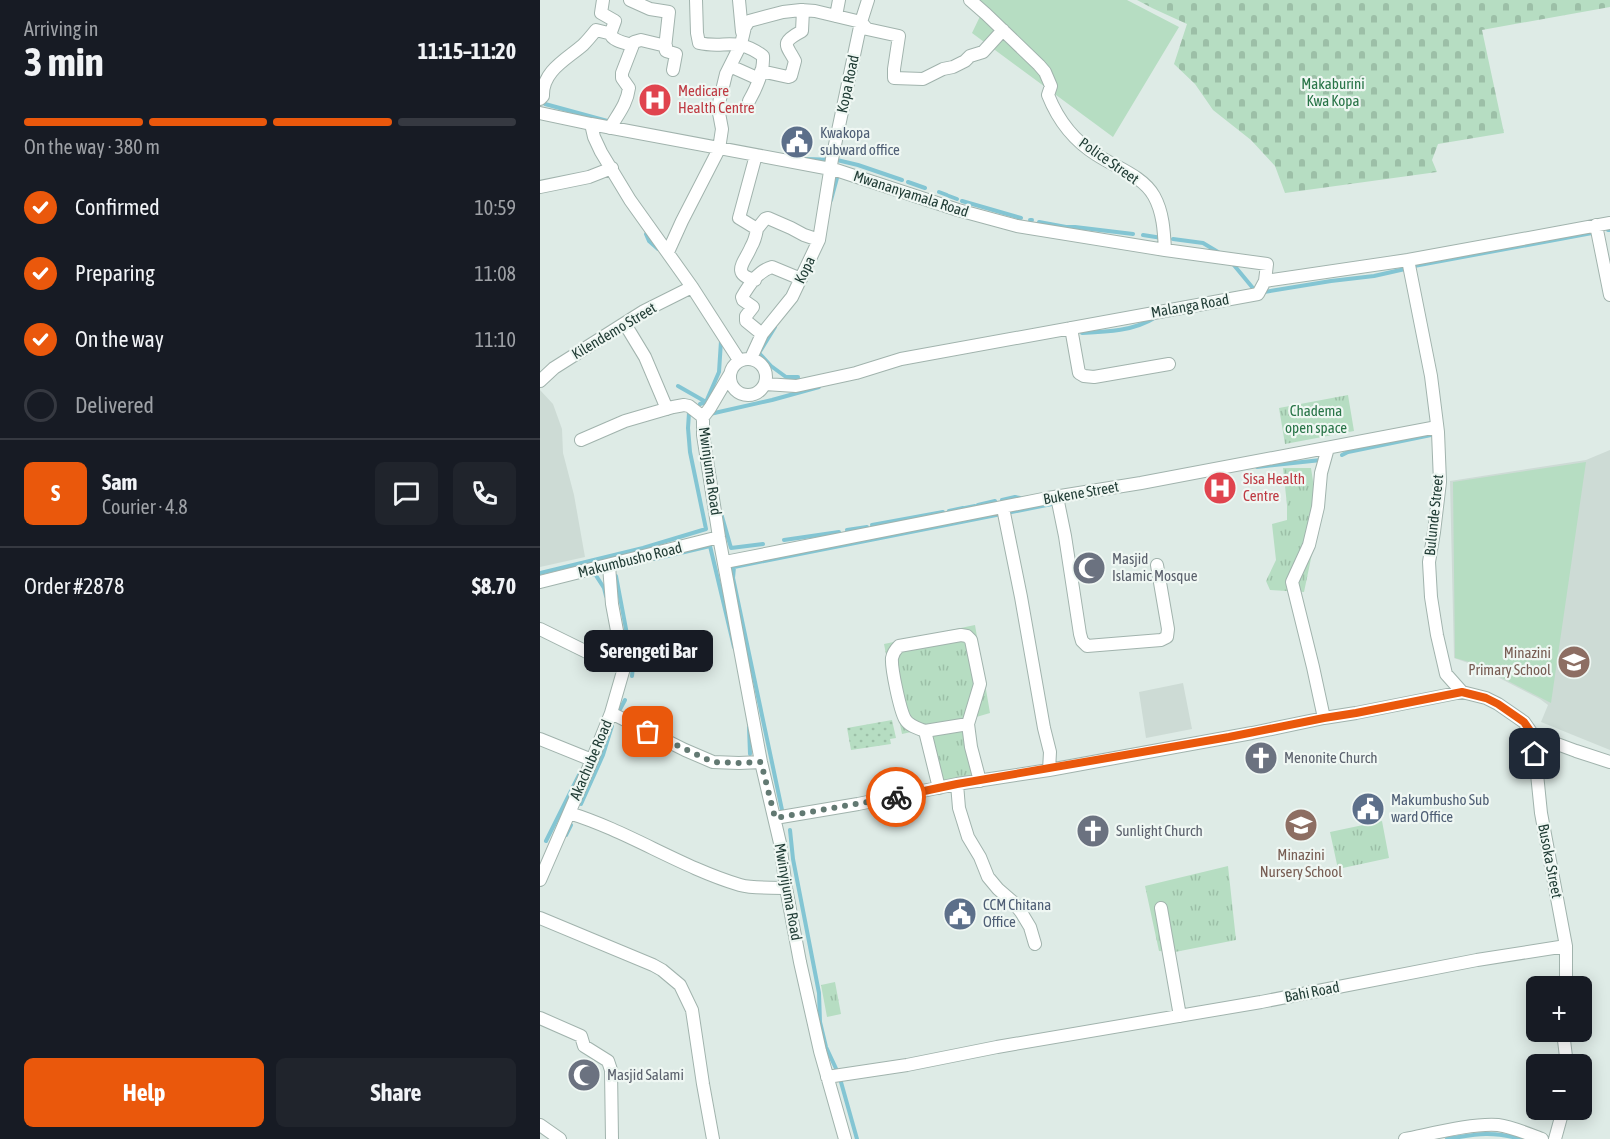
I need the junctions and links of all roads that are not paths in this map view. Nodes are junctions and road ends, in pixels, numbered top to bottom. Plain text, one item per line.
1 (603, 0) edge
2 (630, 0) edge
3 (696, 0) edge
4 (739, 0) edge
5 (839, 0) edge
6 (868, 0) edge
7 (970, 0) edge
8 (803, 10) junction
9 (836, 16) junction
10 (861, 22) junction
11 (1003, 30) junction
12 (610, 33) junction
13 (742, 40) junction
14 (632, 45) junction
15 (666, 45) junction
16 (730, 66) junction
17 (673, 70) dead end
18 (760, 75) junction
19 (540, 99) edge
20 (749, 101) dead end
21 (540, 113) edge
22 (591, 124) junction
23 (610, 128) junction
24 (719, 149) junction
25 (756, 155) junction
26 (612, 168) junction
27 (831, 169) junction
28 (540, 187) edge
29 (1610, 223) edge
30 (1596, 225) junction
31 (757, 229) junction
32 (819, 240) junction
33 (1165, 250) junction
34 (668, 252) junction
35 (1408, 260) junction
36 (801, 279) junction
37 (754, 280) junction
38 (1265, 281) junction
39 (692, 286) junction
40 (1610, 295) edge
41 (625, 324) junction
42 (1071, 328) junction
43 (762, 334) junction
44 (745, 359) junction
45 (1170, 363) dead end
46 (730, 374) junction
47 (540, 381) edge
48 (765, 384) junction
49 (737, 392) junction
50 (667, 409) junction
51 (707, 412) junction
52 (1437, 427) junction
53 (582, 440) dead end
54 (1328, 448) junction
55 (1058, 497) junction
56 (1003, 508) junction
57 (719, 537) junction
58 (725, 562) junction
59 (1157, 565) dead end
60 (609, 566) junction
61 (540, 582) edge
62 (540, 629) edge
63 (624, 668) junction
64 (1462, 692) junction
65 (611, 713) junction
66 (1324, 718) junction
67 (968, 724) junction
68 (925, 730) junction
69 (1533, 735) junction
70 (540, 739) edge
71 (592, 760) junction
72 (761, 762) junction
73 (1610, 762) edge
74 (1049, 770) junction
75 (980, 781) junction
76 (957, 784) junction
77 (939, 788) junction
78 (569, 813) junction
79 (775, 818) junction
80 (544, 861) edge
81 (540, 880) edge
82 (786, 888) junction
83 (1161, 908) dead end
84 (540, 918) edge
85 (1035, 944) dead end
86 (1566, 946) junction
87 (1566, 976) edge
88 (1180, 1016) junction
89 (540, 1018) edge
90 (827, 1077) junction
91 (1560, 1120) edge
92 (540, 1125) edge
93 (560, 1139) edge
94 (612, 1139) edge
95 (713, 1139) edge
96 (845, 1139) edge
97 (1405, 1139) edge
98 (1542, 1139) edge
99 (1554, 1139) edge

1 - 12 street
2 - 15 street
3 - 13 street
4 - 13 street
5 - 9 street
6 - 10 street, Kopa Road
7 - 11 street, Police Street
8 - 9 street
8 - 13 street
8 - 18 street
9 - 10 street
10 - 11 street
10 - 27 street, Kopa Road
11 - 33 street, Police Street
12 - 14 street
12 - 19 street
13 - 16 street
13 - 18 street
14 - 15 street
14 - 23 street
15 - 17 street
16 - 18 street
16 - 24 street
18 - 20 street
21 - 22 street, Mwananyamala Road
22 - 23 street, Mwananyamala Road
22 - 26 street
23 - 24 street, Mwananyamala Road
24 - 25 street, Mwananyamala Road
24 - 34 street
25 - 27 street, Mwananyamala Road
25 - 31 street
26 - 28 street
26 - 34 street
27 - 32 street, Kopa
27 - 33 street, Mwananyamala Road
29 - 30 street, Malanga Road
30 - 35 street, Malanga Road
30 - 40 street
31 - 32 street
31 - 37 street
32 - 36 street, Kopa
33 - 38 street, Mwananyamala Road
34 - 39 street
35 - 38 street, Malanga Road
35 - 52 street, Bulunde Street
36 - 37 street
36 - 43 street, Kopa
37 - 43 street
38 - 42 street, Malanga Road
39 - 41 street, Kilendemo Street
39 - 44 street
41 - 47 street, Kilendemo Street
41 - 50 street
42 - 45 street
42 - 48 street, Malanga Road
43 - 44 street, Kopa
44 - 46 street
44 - 48 street
46 - 49 street
46 - 51 street
48 - 49 street
49 - 51 street
50 - 51 street
50 - 53 street
51 - 57 street, Mwinjuma Road
52 - 54 street, Bukene Street
52 - 64 street, Bulunde Street
54 - 55 street, Bukene Street
54 - 66 street
55 - 56 street, Bukene Street
55 - 59 street
56 - 58 street, Bukene Street
56 - 74 street
57 - 58 street, Mwinyijuma Road
57 - 60 street, Makumbusho Road
58 - 72 street, Mwinyijuma Road
60 - 61 street, Makumbusho Road
60 - 63 street, Akachube Road
62 - 63 street
63 - 65 street, Akachube Road
64 - 66 street
64 - 69 street
65 - 71 street, Akachube Road
65 - 72 street
66 - 74 street
67 - 68 street
67 - 68 street
67 - 75 street
68 - 77 street
69 - 73 street
69 - 86 street, Busoka Street
70 - 71 street
71 - 78 street, Akachube Road
72 - 79 street, Mwinyijuma Road
74 - 75 street
75 - 76 street
76 - 77 street
76 - 85 street
77 - 79 street
78 - 80 street, Akachube Road
78 - 82 street
79 - 82 street, Mwinyijuma Road
80 - 81 street, Akachube Road
82 - 90 street, Mwinyijuma Road
83 - 88 street
84 - 95 street
86 - 87 street, Busoka Street
86 - 88 street, Bahi Road
88 - 90 street, Bahi Road
89 - 94 street
90 - 96 street, Mwinyijuma Road
91 - 99 street
92 - 93 street
97 - 98 street

